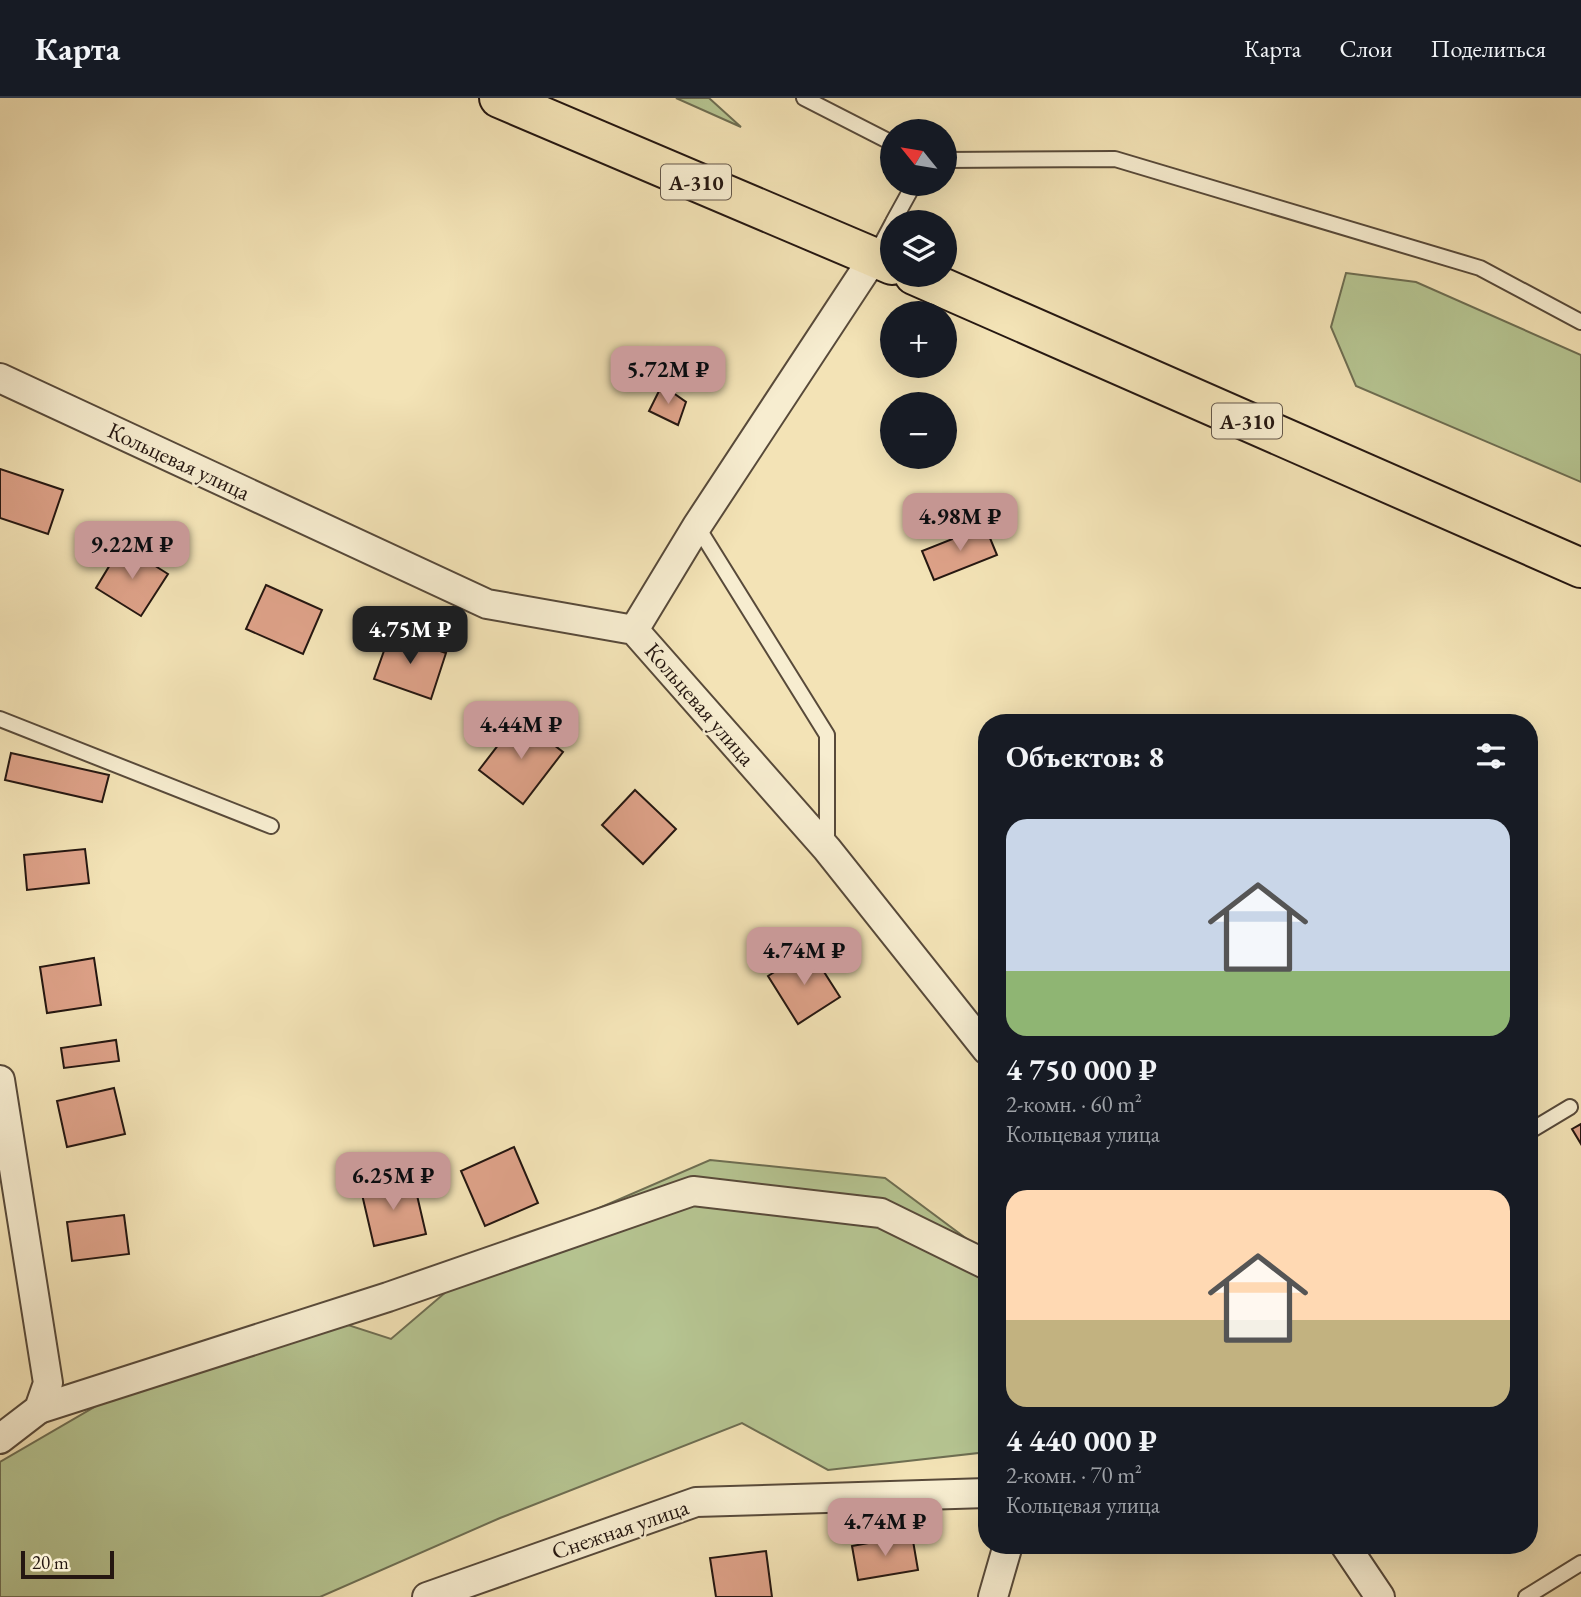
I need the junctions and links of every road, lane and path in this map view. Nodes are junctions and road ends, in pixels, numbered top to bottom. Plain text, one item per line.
1 (499, 98) edge
2 (804, 98) edge
3 (880, 137) edge
4 (957, 160) edge
5 (880, 260) edge
6 (880, 265) edge
7 (941, 287) edge
8 (1581, 322) edge
9 (0, 378) edge
10 (697, 526) junction
11 (1581, 568) edge
12 (634, 630) junction
13 (0, 719) edge
14 (271, 826) dead end
15 (827, 849) junction
16 (978, 1039) edge
17 (0, 1080) edge
18 (1570, 1107) dead end
19 (1538, 1126) edge
20 (978, 1261) edge
21 (39, 1409) junction
22 (0, 1439) edge
23 (978, 1493) edge
24 (1005, 1554) edge
25 (1351, 1554) edge
26 (1581, 1563) edge
27 (427, 1597) edge
28 (993, 1597) edge
29 (1380, 1597) edge
30 (1526, 1597) edge

1 - 5 highway, А-310
2 - 3 lane
4 - 8 lane
6 - 10 street
7 - 11 highway, А-310
9 - 12 street, Кольцевая улица
10 - 12 street
10 - 15 lane
12 - 15 street, Кольцевая улица
13 - 14 lane
15 - 16 street, Кольцевая улица
17 - 21 street
18 - 19 lane
20 - 21 street
21 - 22 street
23 - 27 street, Снежная улица
24 - 28 street
25 - 29 street
26 - 30 lane

